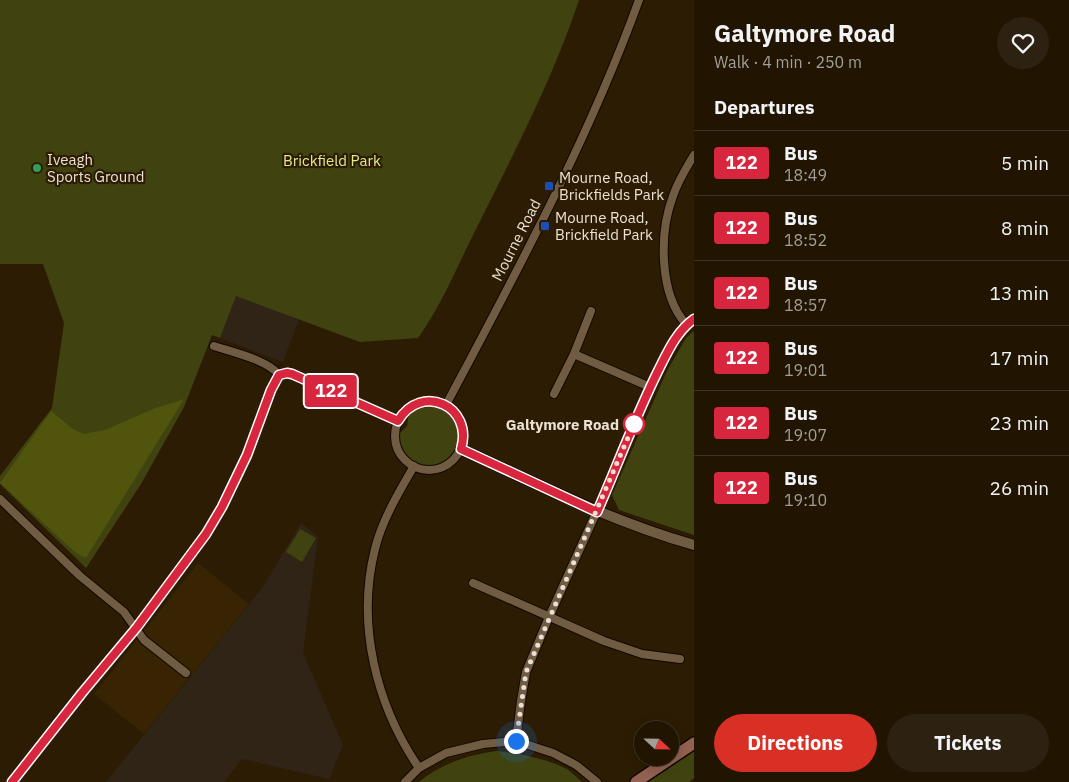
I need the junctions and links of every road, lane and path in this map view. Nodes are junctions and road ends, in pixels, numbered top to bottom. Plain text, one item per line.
1 (639, 0) edge
2 (694, 155) edge
3 (591, 311) dead end
4 (694, 319) edge
5 (686, 324) junction
6 (214, 346) dead end
7 (574, 354) junction
8 (279, 375) junction
9 (650, 387) junction
10 (554, 394) dead end
11 (446, 405) junction
12 (398, 421) junction
13 (461, 449) junction
14 (414, 466) junction
15 (0, 499) edge
16 (597, 512) junction
17 (694, 545) edge
18 (474, 583) dead end
19 (549, 617) junction
20 (137, 627) junction
21 (680, 659) dead end
22 (186, 673) dead end
23 (516, 741) junction
24 (694, 743) edge
25 (419, 768) junction
26 (12, 782) edge
27 (405, 782) edge
28 (597, 782) edge
29 (636, 782) edge

1 - 11 street, Mourne Road
2 - 5 street
3 - 7 street
4 - 5 street
5 - 9 street
6 - 8 street
7 - 9 street
7 - 10 street
8 - 12 street
8 - 20 street
9 - 16 street
11 - 12 street
11 - 13 street
12 - 14 street
13 - 14 street
13 - 16 street
14 - 25 street
15 - 20 street
16 - 17 street
16 - 19 street
18 - 19 street
19 - 21 street
19 - 23 street
20 - 22 street
20 - 26 street
23 - 25 street
23 - 28 street
24 - 29 main road
25 - 27 street

